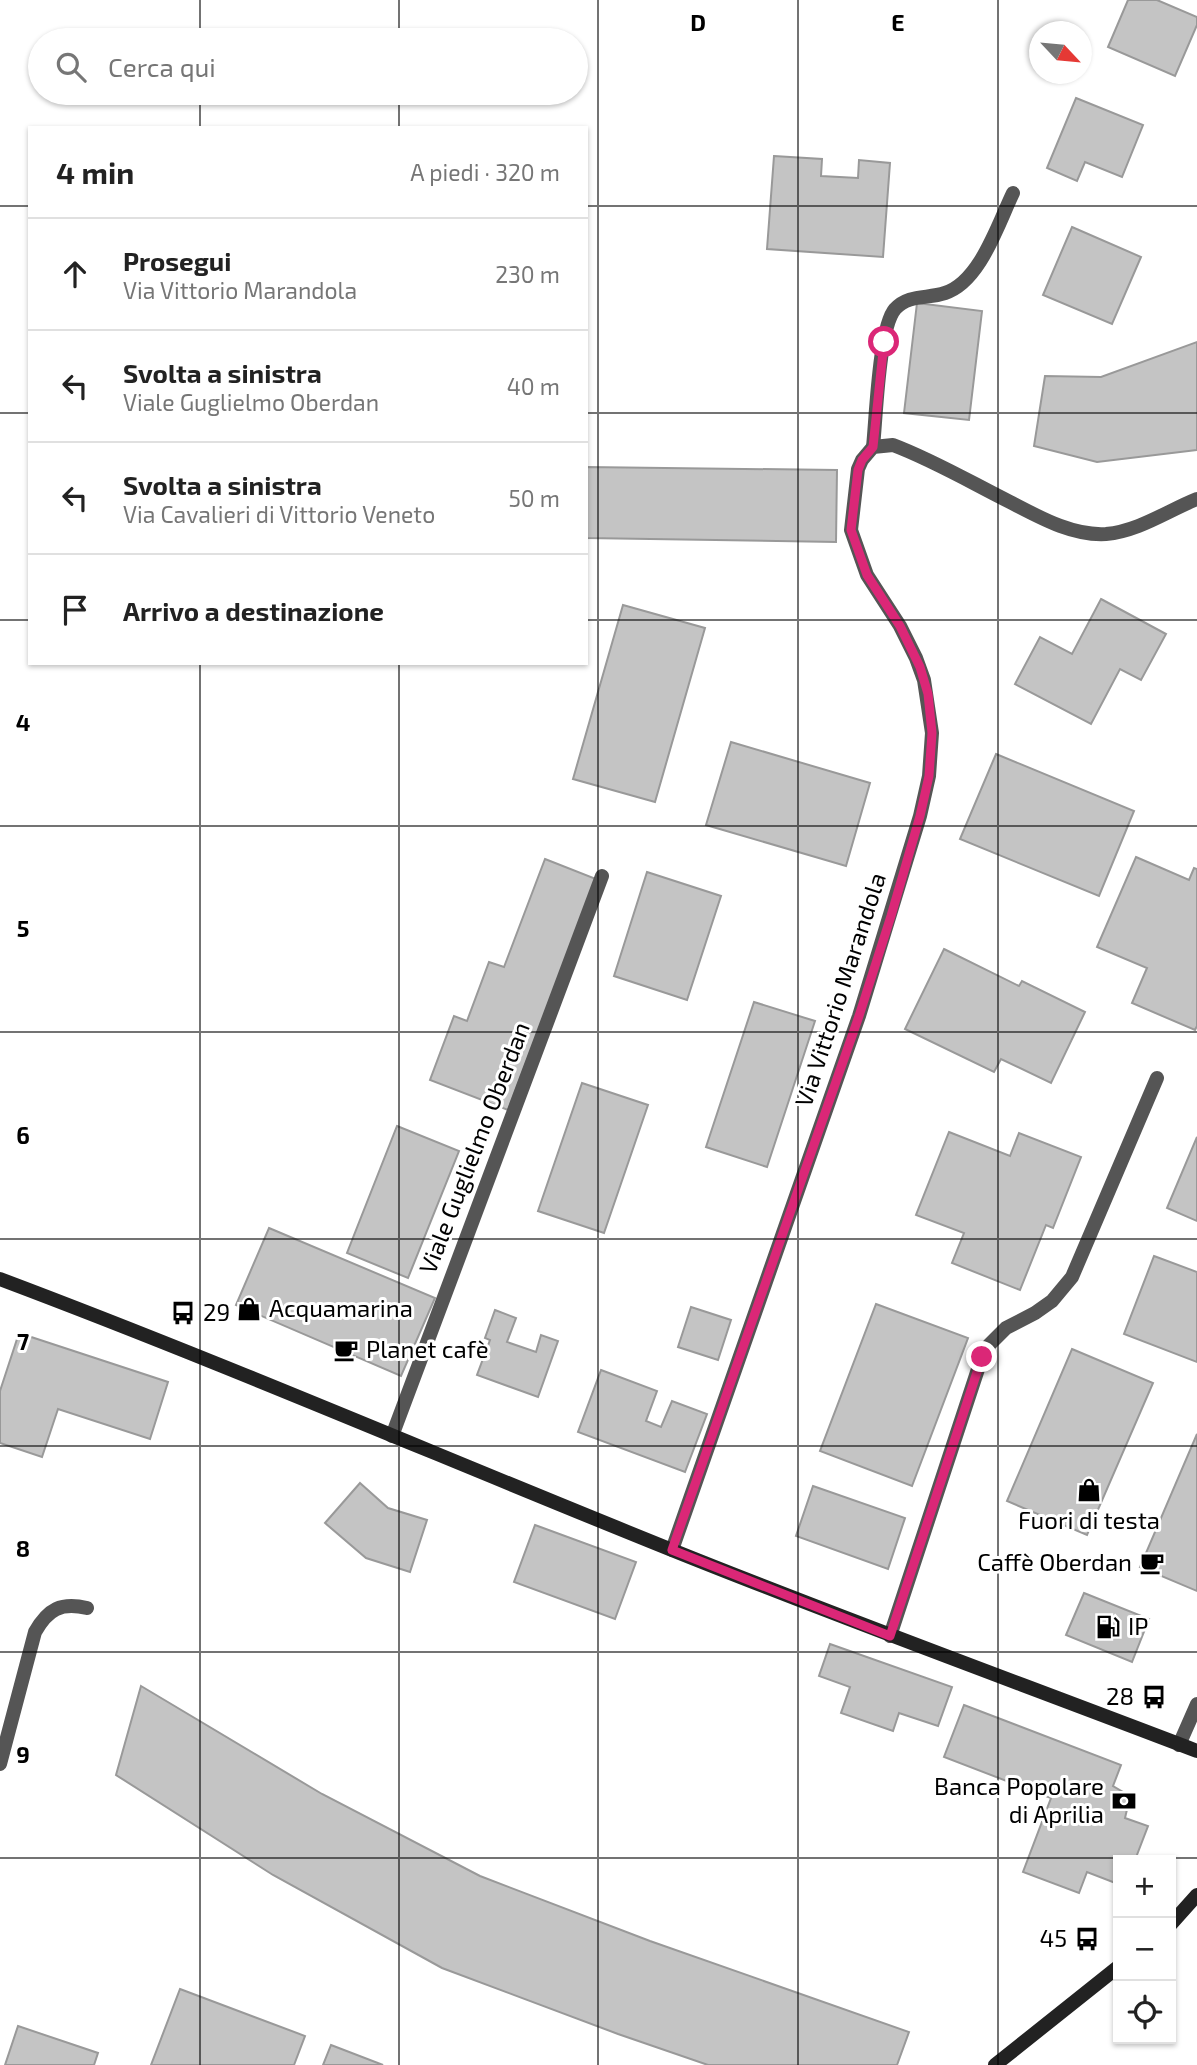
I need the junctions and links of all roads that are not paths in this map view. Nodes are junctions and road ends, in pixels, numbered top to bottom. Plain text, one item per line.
1 (1013, 193) dead end
2 (873, 447) junction
3 (1197, 499) edge
4 (601, 876) dead end
5 (1157, 1078) dead end
6 (0, 1279) edge
7 (392, 1436) junction
8 (672, 1550) junction
9 (87, 1608) dead end
10 (890, 1636) junction
11 (1197, 1704) edge
12 (1180, 1745) junction
13 (1197, 1751) edge
14 (0, 1764) edge
15 (1197, 1895) edge
16 (1176, 1918) edge
17 (1113, 1970) edge
18 (995, 2065) edge

1 - 2 street, Via Vittorio Marandola
2 - 3 street
2 - 8 street, Via Vittorio Marandola
4 - 7 street, Viale Guglielmo Oberdan
5 - 10 street
6 - 7 main road
7 - 8 main road
8 - 10 main road
9 - 14 street
10 - 12 main road
11 - 12 street
12 - 13 main road
15 - 16 main road
17 - 18 main road

